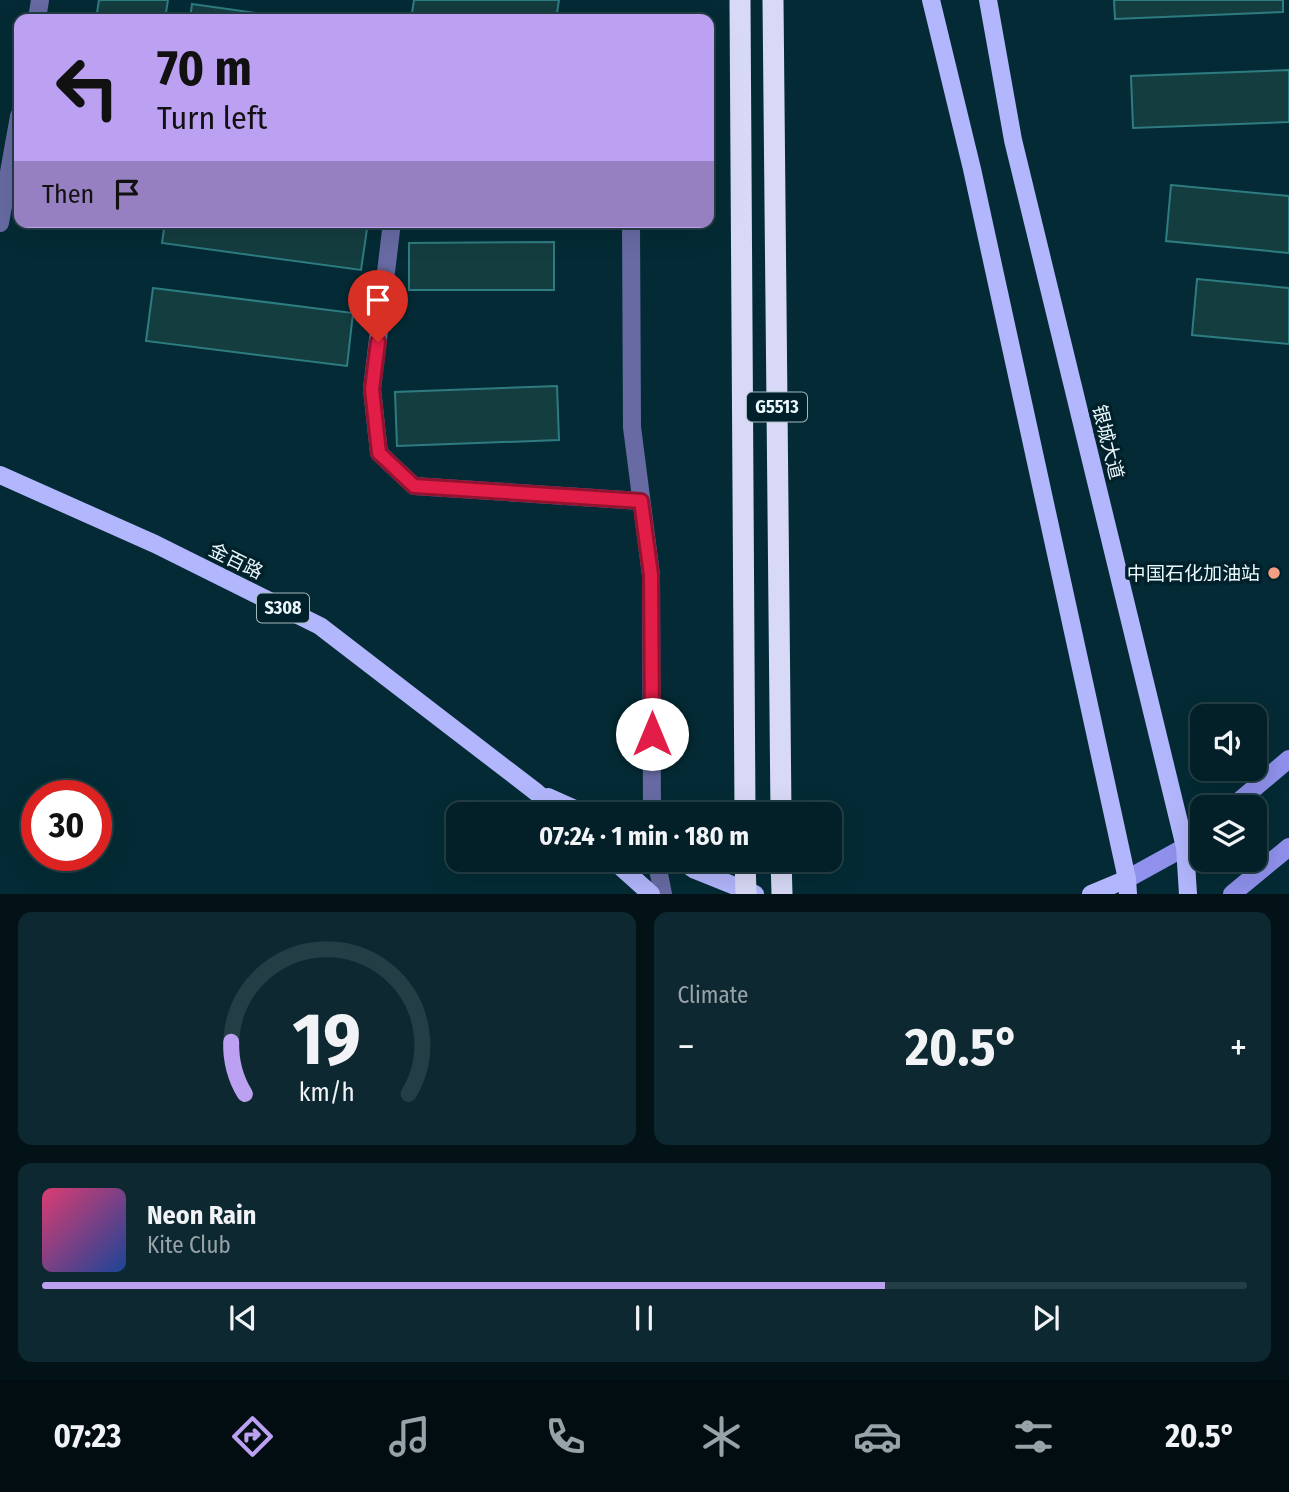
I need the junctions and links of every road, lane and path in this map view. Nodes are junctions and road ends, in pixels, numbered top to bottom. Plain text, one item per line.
1 (740, 0) edge
2 (773, 0) edge
3 (931, 0) edge
4 (988, 0) edge
5 (14, 144) edge
6 (0, 223) edge
7 (391, 228) edge
8 (631, 228) edge
9 (0, 475) edge
10 (641, 501) junction
11 (1289, 759) edge
12 (536, 792) junction
13 (1246, 795) edge
14 (547, 802) edge
15 (559, 802) edge
16 (652, 802) edge
17 (745, 802) edge
18 (781, 802) edge
19 (1190, 843) edge
20 (1185, 847) junction
21 (1289, 847) edge
22 (626, 872) edge
23 (659, 872) edge
24 (700, 872) edge
25 (745, 872) edge
26 (781, 872) edge
27 (1128, 886) edge
28 (651, 894) edge
29 (663, 894) edge
30 (746, 894) edge
31 (755, 894) edge
32 (782, 894) edge
33 (1091, 894) edge
34 (1188, 894) edge
35 (1232, 894) edge

1 - 17 highway, G5513
2 - 18 highway, G5513
3 - 27 main road
4 - 20 main road, 银城大道
5 - 6 street
7 - 10 street
8 - 10 street
9 - 12 main road, 金百路 / S308
10 - 16 street
11 - 13 main road
12 - 14 main road, 金百路 / S308
12 - 15 main road, 金百路 / S308
19 - 20 main road
20 - 27 main road
20 - 34 main road, 银城大道
21 - 35 main road
22 - 28 main road
23 - 29 street
24 - 31 main road
25 - 30 highway, bridge
26 - 32 highway
27 - 33 main road

